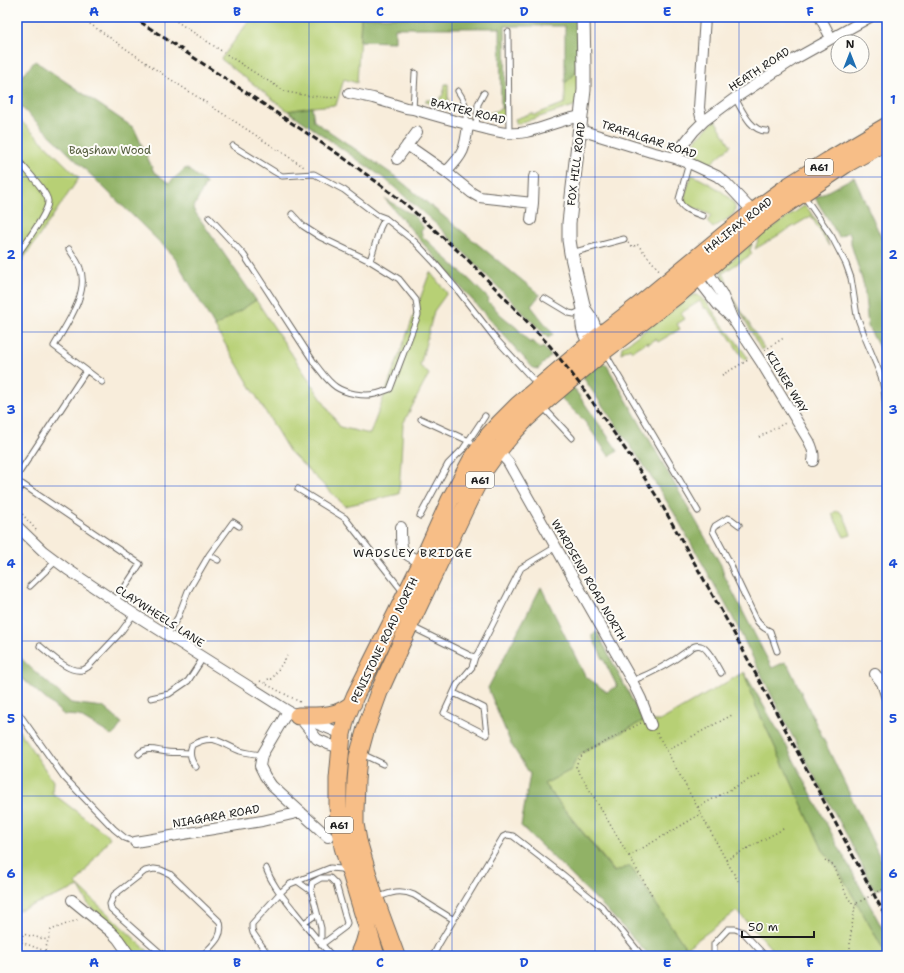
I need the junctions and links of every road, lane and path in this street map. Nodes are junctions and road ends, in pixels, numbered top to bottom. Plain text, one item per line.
1 (80, 17) edge
2 (170, 17) edge
3 (583, 17) edge
4 (705, 17) edge
5 (820, 17) edge
6 (870, 17) edge
7 (508, 32) dead end
8 (838, 34) edge
9 (830, 36) edge
10 (830, 39) edge
11 (415, 73) dead end
12 (458, 91) dead end
13 (349, 93) joint
14 (484, 93) dead end
15 (735, 98) junction
16 (413, 109) junction
17 (582, 116) junction
18 (704, 121) junction
19 (470, 125) junction
20 (887, 126) edge
21 (580, 130) junction
22 (767, 131) dead end
23 (417, 132) dead end
24 (509, 133) junction
25 (887, 141) edge
26 (407, 145) junction
27 (233, 146) dead end
28 (675, 158) junction
29 (17, 159) edge
30 (397, 159) dead end
31 (689, 163) junction
32 (446, 172) junction
33 (308, 173) junction
34 (534, 177) dead end
35 (802, 193) junction
36 (533, 203) junction
37 (292, 214) dead end
38 (703, 216) dead end
39 (209, 217) dead end
40 (758, 217) junction
41 (385, 218) junction
42 (531, 220) dead end
43 (624, 239) joint
44 (69, 249) dead end
45 (571, 253) junction
46 (17, 254) edge
47 (370, 261) junction
48 (698, 270) junction
49 (669, 281) junction
50 (544, 298) dead end
51 (584, 309) junction
52 (597, 344) junction
53 (86, 371) junction
54 (102, 382) dead end
55 (543, 396) junction
56 (807, 409) dead end
57 (485, 416) dead end
58 (794, 417) junction
59 (420, 419) dead end
60 (887, 432) edge
61 (759, 437) dead end
62 (572, 438) dead end
63 (474, 444) junction
64 (498, 451) junction
65 (813, 461) dead end
66 (17, 476) edge
67 (298, 489) dead end
68 (17, 493) edge
69 (698, 511) dead end
70 (420, 516) dead end
71 (739, 525) dead end
72 (17, 526) edge
73 (238, 526) dead end
74 (401, 527) dead end
75 (556, 547) junction
76 (209, 555) junction
77 (218, 560) dead end
78 (56, 561) junction
79 (429, 566) junction
80 (30, 586) dead end
81 (413, 598) junction
82 (115, 602) junction
83 (134, 614) junction
84 (409, 626) junction
85 (167, 635) junction
86 (40, 646) dead end
87 (777, 651) dead end
88 (287, 656) dead end
89 (475, 657) junction
90 (203, 658) junction
91 (721, 673) dead end
92 (875, 674) dead end
93 (260, 681) dead end
94 (632, 681) junction
95 (266, 684) junction
96 (454, 693) junction
97 (151, 698) dead end
98 (887, 698) edge
99 (353, 703) junction
100 (296, 710) junction
101 (17, 711) edge
102 (732, 715) dead end
103 (649, 723) junction
104 (350, 744) junction
105 (667, 750) junction
106 (190, 753) junction
107 (139, 754) dead end
108 (262, 755) junction
109 (382, 764) dead end
110 (196, 767) dead end
111 (761, 773) dead end
112 (698, 807) junction
113 (301, 812) junction
114 (701, 814) junction
115 (786, 828) dead end
116 (328, 837) dead end
117 (135, 842) joint
118 (629, 856) junction
119 (726, 860) junction
120 (825, 860) dead end
121 (266, 868) dead end
122 (352, 876) junction
123 (297, 881) junction
124 (738, 881) dead end
125 (887, 887) edge
126 (311, 890) junction
127 (280, 893) junction
128 (652, 895) dead end
129 (375, 899) junction
130 (72, 900) dead end
131 (855, 906) junction
132 (86, 912) junction
133 (317, 914) junction
134 (454, 920) junction
135 (304, 923) junction
136 (368, 930) junction
137 (48, 940) junction
138 (321, 945) junction
139 (45, 951) junction
140 (50, 956) edge
141 (130, 956) edge
142 (164, 956) edge
143 (202, 956) edge
144 (269, 956) edge
145 (332, 956) edge
146 (358, 956) edge
147 (376, 956) edge
148 (396, 956) edge
149 (434, 956) edge
150 (642, 956) edge
151 (718, 956) edge
152 (765, 956) edge
153 (850, 956) edge

1 - 33 path
2 - 13 path
3 - 17 street, FOX HILL ROAD
4 - 18 street
5 - 9 street
6 - 8 street, HEATH ROAD
7 - 24 lane
10 - 15 street, HEATH ROAD
11 - 16 lane
12 - 19 lane
13 - 16 street, BAXTER ROAD
14 - 19 lane
15 - 18 street, HEATH ROAD
15 - 22 lane
16 - 19 street, BAXTER ROAD
17 - 21 street, FOX HILL ROAD
17 - 24 street, BAXTER ROAD
18 - 28 street, HEATH ROAD
19 - 24 street, BAXTER ROAD
19 - 32 street
20 - 40 highway, HALIFAX ROAD / A61
21 - 28 street, TRAFALGAR ROAD
21 - 45 street, FOX HILL ROAD
23 - 26 street
25 - 35 highway, HALIFAX ROAD / A61
26 - 30 street
26 - 32 street
27 - 33 lane
28 - 31 street, TRAFALGAR ROAD
29 - 46 lane
31 - 38 lane
31 - 40 street, TRAFALGAR ROAD
32 - 36 street
33 - 41 lane
34 - 36 street
35 - 40 highway, HALIFAX ROAD / A61
35 - 60 lane
36 - 42 street
37 - 47 lane
39 - 47 lane
40 - 48 highway, HALIFAX ROAD / A61
41 - 47 lane
41 - 55 lane
43 - 45 lane
43 - 49 path
44 - 53 lane
45 - 51 street, FOX HILL ROAD
48 - 49 highway, HALIFAX ROAD / A61
48 - 52 highway, HALIFAX ROAD / A61
48 - 58 street, KILNER WAY
49 - 52 highway, HALIFAX ROAD / A61
50 - 51 lane
51 - 52 street, FOX HILL ROAD
52 - 55 highway, PENISTONE ROAD NORTH / A61
52 - 69 lane
53 - 54 lane
53 - 66 lane
55 - 62 lane
55 - 63 highway, PENISTONE ROAD NORTH / A61
55 - 64 highway, PENISTONE ROAD NORTH / A61
56 - 58 path
57 - 63 lane
58 - 61 path
58 - 65 street, KILNER WAY
59 - 63 lane
63 - 64 highway
63 - 70 lane
63 - 79 highway, PENISTONE ROAD NORTH / A61
64 - 75 street, WARDSEND ROAD NORTH
64 - 79 highway, PENISTONE ROAD NORTH / A61
67 - 81 lane
68 - 82 lane
71 - 87 lane
72 - 78 street, CLAYWHEELS LANE
73 - 76 lane
74 - 79 street
75 - 89 lane
75 - 94 street, WARDSEND ROAD NORTH
76 - 77 lane
76 - 85 lane
78 - 80 lane
78 - 82 street, CLAYWHEELS LANE
79 - 81 highway, PENISTONE ROAD NORTH / A61
81 - 84 highway, PENISTONE ROAD NORTH / A61
81 - 99 highway, PENISTONE ROAD NORTH / A61
82 - 83 street, CLAYWHEELS LANE
83 - 85 street, CLAYWHEELS LANE
83 - 86 lane
84 - 89 lane
84 - 104 highway, PENISTONE ROAD NORTH / A61
85 - 90 street, CLAYWHEELS LANE
88 - 95 path
89 - 96 lane
90 - 97 lane
90 - 100 street, CLAYWHEELS LANE
91 - 94 lane
92 - 98 street
93 - 95 path
94 - 103 street, WARDSEND ROAD NORTH
95 - 100 path
96 - 96 lane
99 - 100 highway
99 - 104 highway, PENISTONE ROAD NORTH / A61
100 - 104 street, CLAYWHEELS LANE
100 - 104 street, CLAYWHEELS LANE
100 - 108 street
101 - 117 lane
102 - 105 path
103 - 105 path
103 - 118 path
104 - 109 lane
104 - 122 highway, PENISTONE ROAD NORTH / A61
104 - 129 highway, PENISTONE ROAD NORTH / A61
105 - 112 path
106 - 107 lane
106 - 108 lane
106 - 110 lane
108 - 113 street
111 - 112 path
112 - 114 path
113 - 116 street
113 - 117 street, NIAGARA ROAD
114 - 118 path
114 - 119 path
115 - 119 path
118 - 128 path
119 - 124 path
120 - 131 path
121 - 127 lane
122 - 123 lane
122 - 136 highway, PENISTONE ROAD NORTH / A61
123 - 126 lane
123 - 127 lane
125 - 131 path, bridge
126 - 133 lane
126 - 138 lane
127 - 135 lane
127 - 144 lane
129 - 134 lane
129 - 148 highway, PENISTONE ROAD NORTH / A61
130 - 132 street
131 - 153 path
132 - 137 path
132 - 141 street
133 - 135 lane
133 - 138 lane
134 - 149 lane
134 - 150 lane
135 - 138 lane
136 - 146 highway
136 - 147 highway, PENISTONE ROAD NORTH / A61
137 - 139 path
137 - 139 path
138 - 145 lane
139 - 140 path
142 - 143 lane
151 - 152 lane

